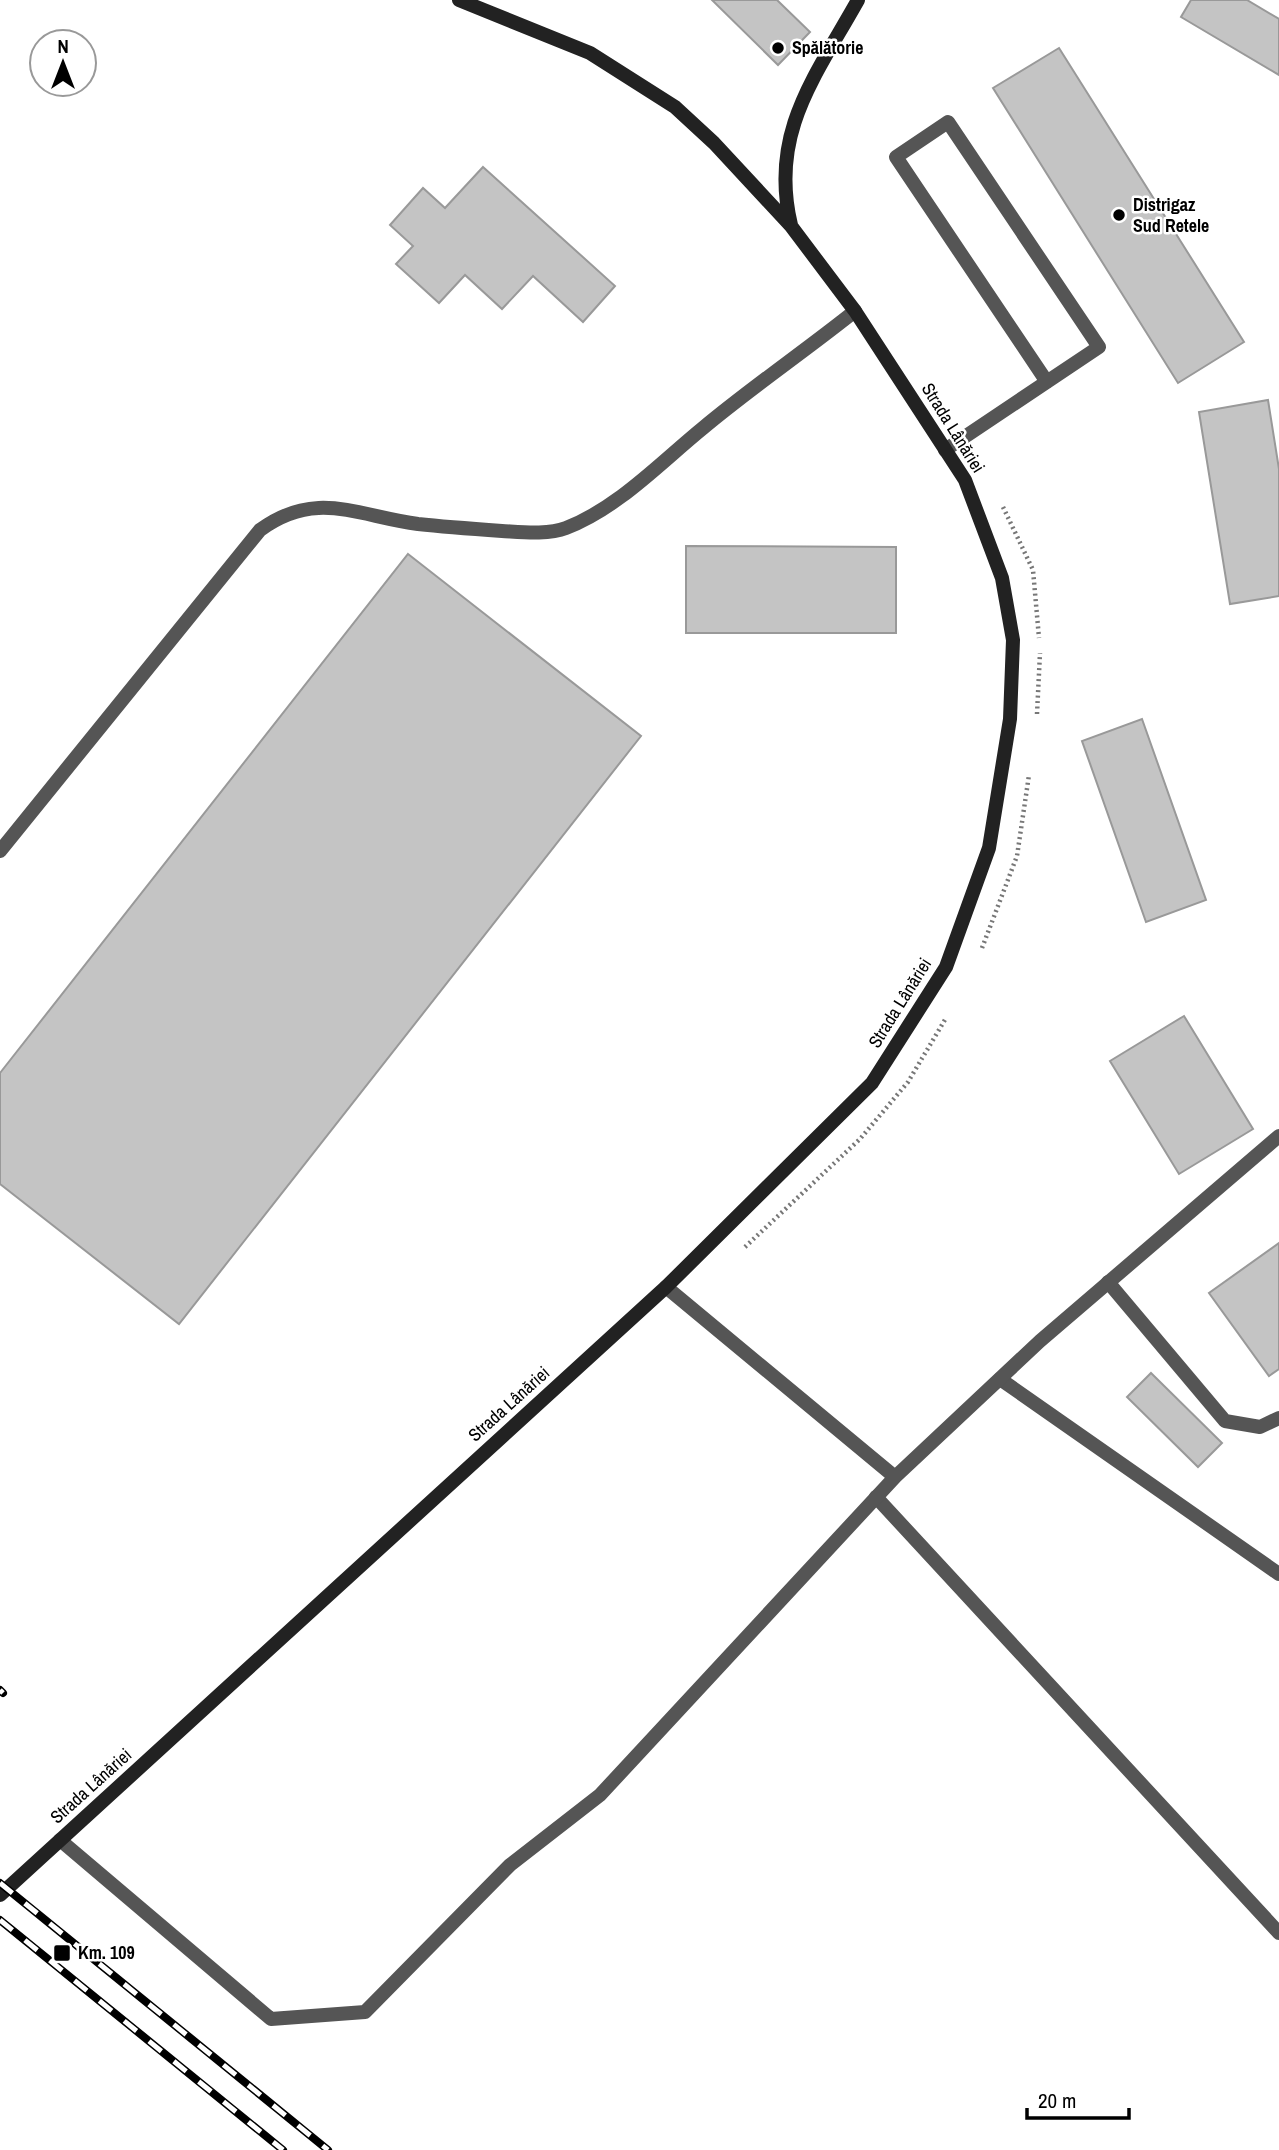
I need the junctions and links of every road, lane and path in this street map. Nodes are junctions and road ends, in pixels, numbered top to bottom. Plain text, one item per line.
1 (459, 0) edge
2 (858, 0) edge
3 (791, 226) junction
4 (855, 311) junction
5 (1047, 382) junction
6 (945, 450) junction
7 (1001, 504) dead end
8 (1036, 720) dead end
9 (1031, 761) dead end
10 (2, 845) edge
11 (981, 950) dead end
12 (953, 1006) dead end
13 (1279, 1136) edge
14 (744, 1248) dead end
15 (1108, 1282) junction
16 (666, 1287) junction
17 (1000, 1379) junction
18 (1279, 1418) edge
19 (895, 1477) junction
20 (876, 1497) junction
21 (1279, 1574) edge
22 (60, 1840) junction
23 (0, 1895) edge
24 (1279, 1933) edge

1 - 3 street, Strada Lânăriei
2 - 3 street
3 - 4 street, Strada Lânăriei
4 - 6 street, Strada Lânăriei
4 - 10 street
5 - 5 street
5 - 6 street
6 - 16 street, Strada Lânăriei
7 - 8 path
9 - 11 path
12 - 14 path
13 - 15 street
15 - 17 street
15 - 18 street
16 - 19 street
16 - 22 street, Strada Lânăriei
17 - 19 street
17 - 21 street
19 - 20 street
20 - 22 street
20 - 24 street
22 - 23 street, Strada Lânăriei

